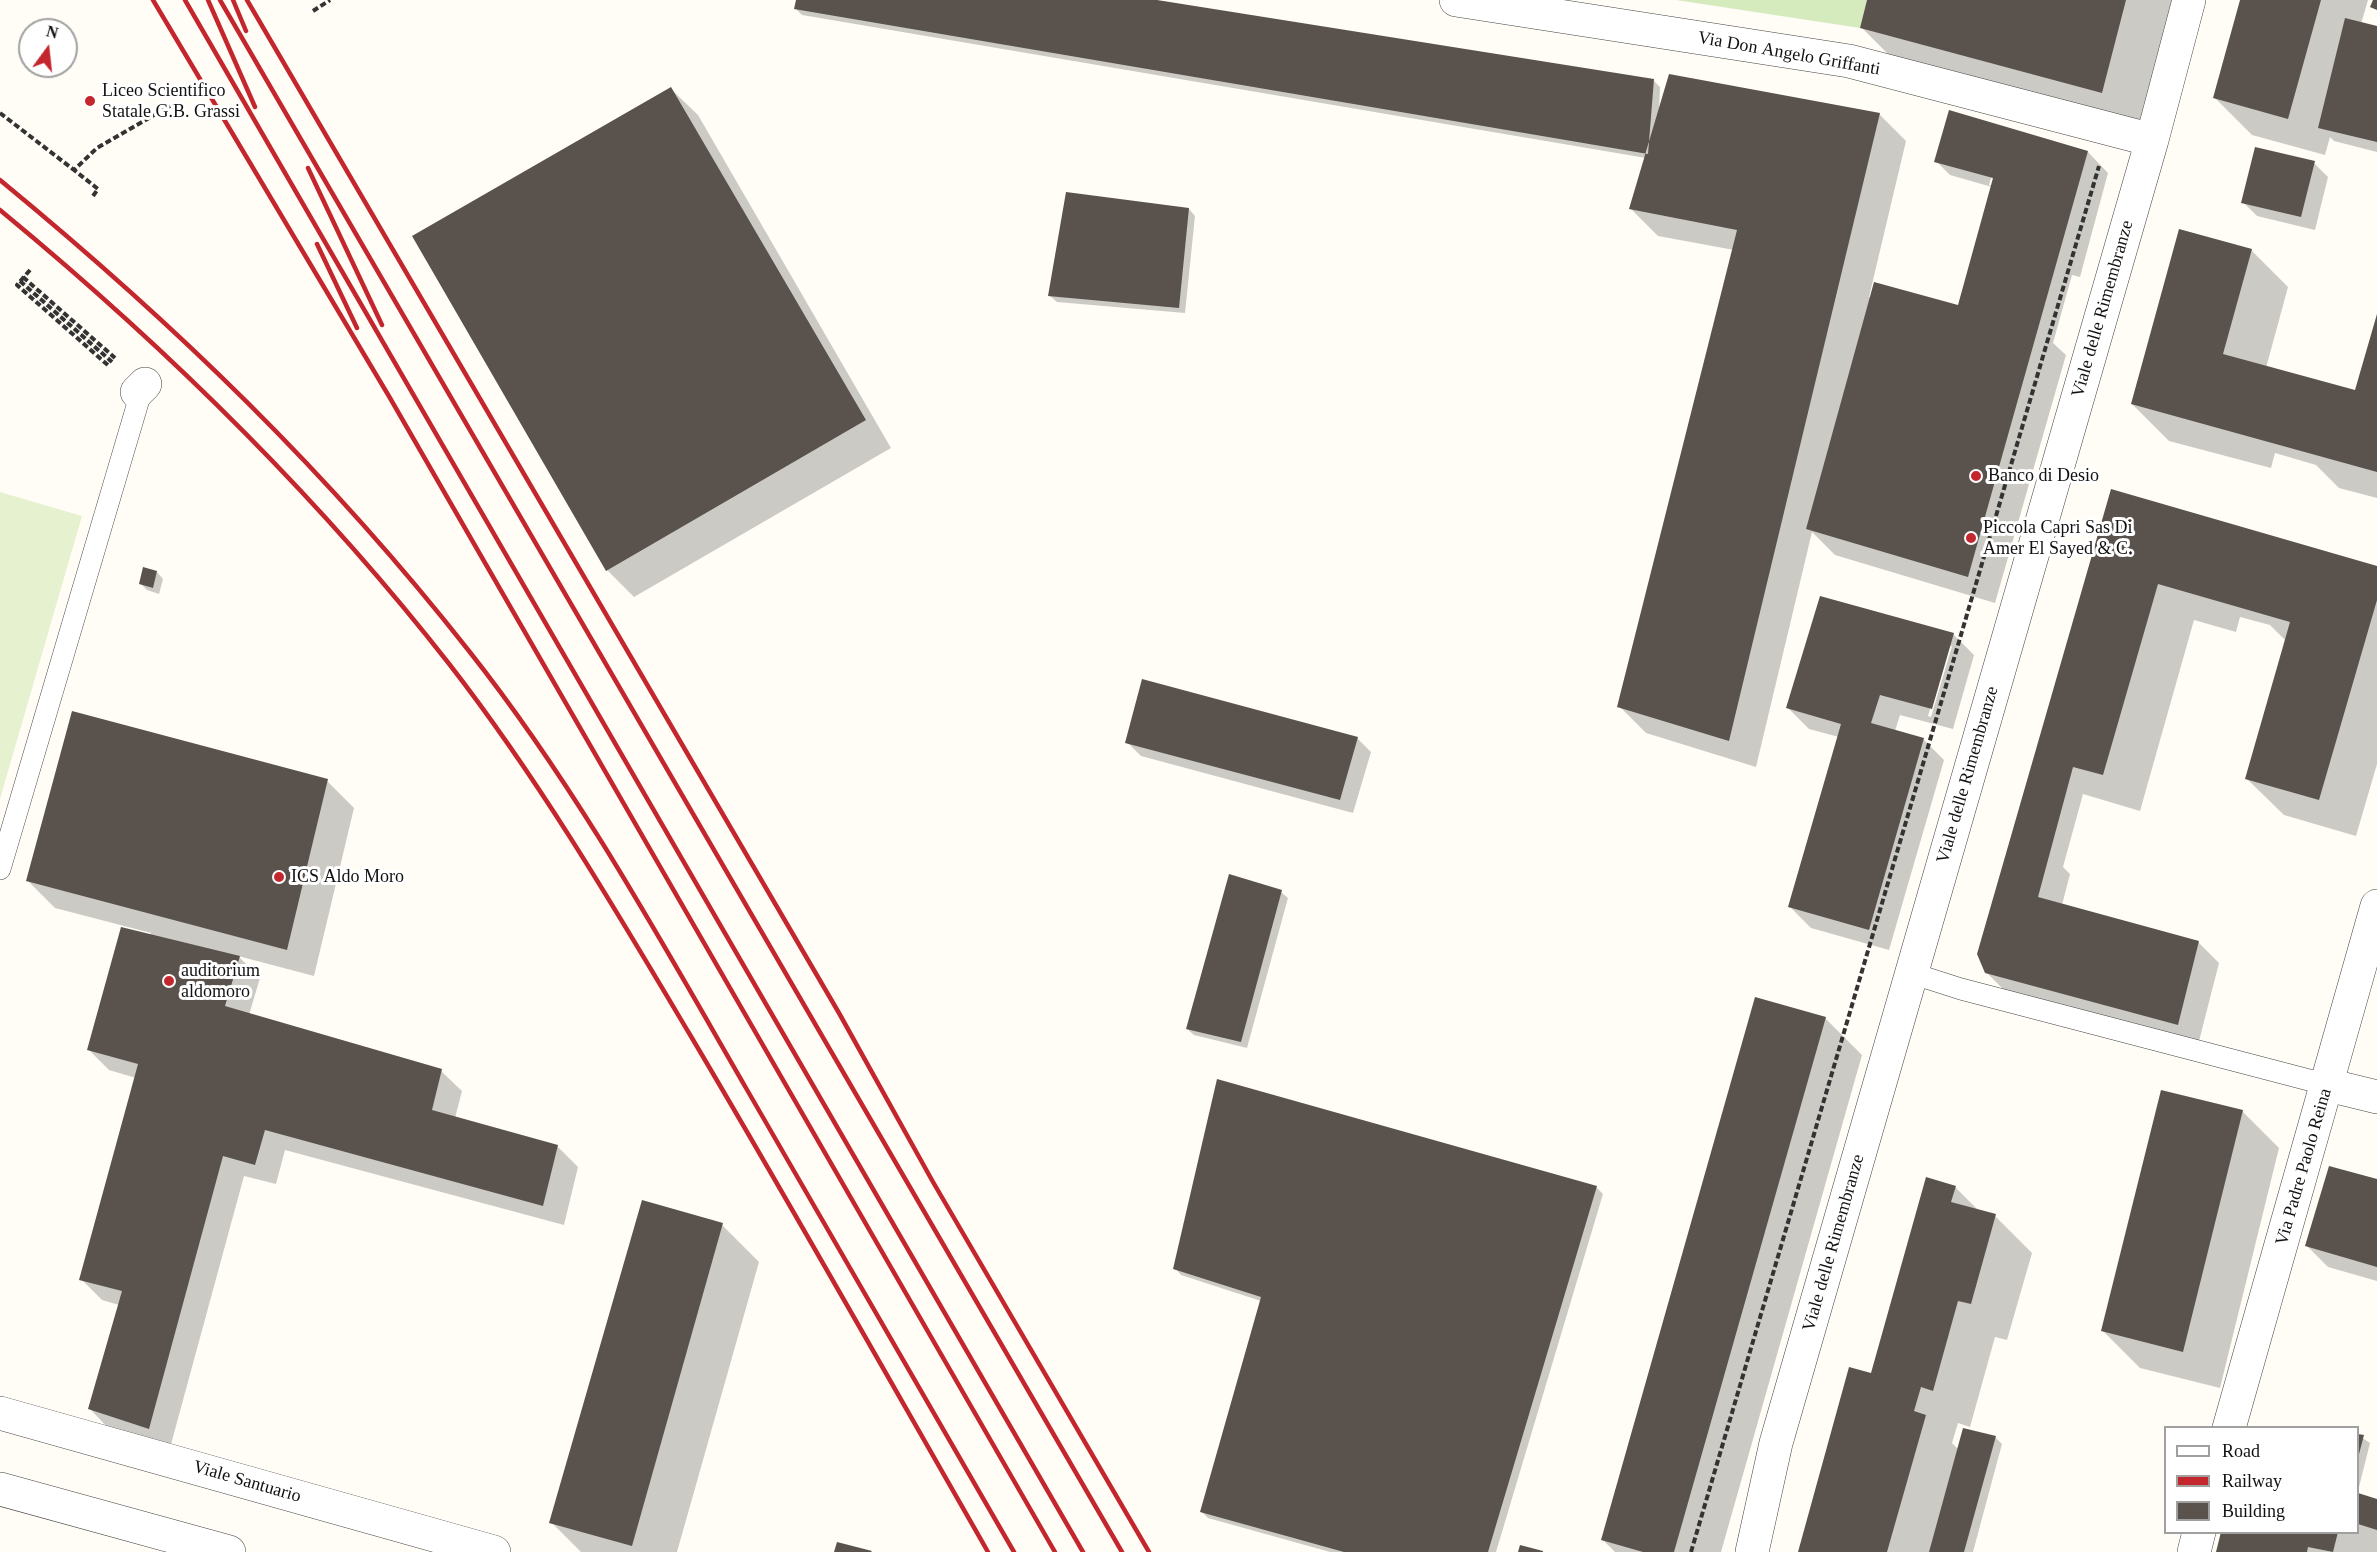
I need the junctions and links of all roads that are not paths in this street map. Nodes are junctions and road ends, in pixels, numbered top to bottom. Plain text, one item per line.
1 (1456, 0) edge
2 (2189, 0) edge
3 (2152, 140) junction
4 (141, 388) road end
5 (0, 868) edge
6 (2377, 906) edge
7 (1911, 974) junction
8 (2328, 1085) junction
9 (2377, 1097) edge
10 (0, 1413) edge
11 (2230, 1426) edge
12 (0, 1489) edge
13 (2199, 1534) edge
14 (229, 1552) edge
15 (494, 1552) edge
16 (1752, 1552) edge
17 (2193, 1552) edge

1 - 3 street, Via Don Angelo Griffanti
2 - 3 street, Viale delle Rimembranze
3 - 7 street, Viale delle Rimembranze
4 - 5 lane
6 - 8 street, Via Padre Paolo Reina
7 - 8 lane
7 - 16 street, Viale delle Rimembranze
8 - 9 street
8 - 11 street, Via Padre Paolo Reina
10 - 15 street, Viale Santuario
12 - 14 street
13 - 17 street

